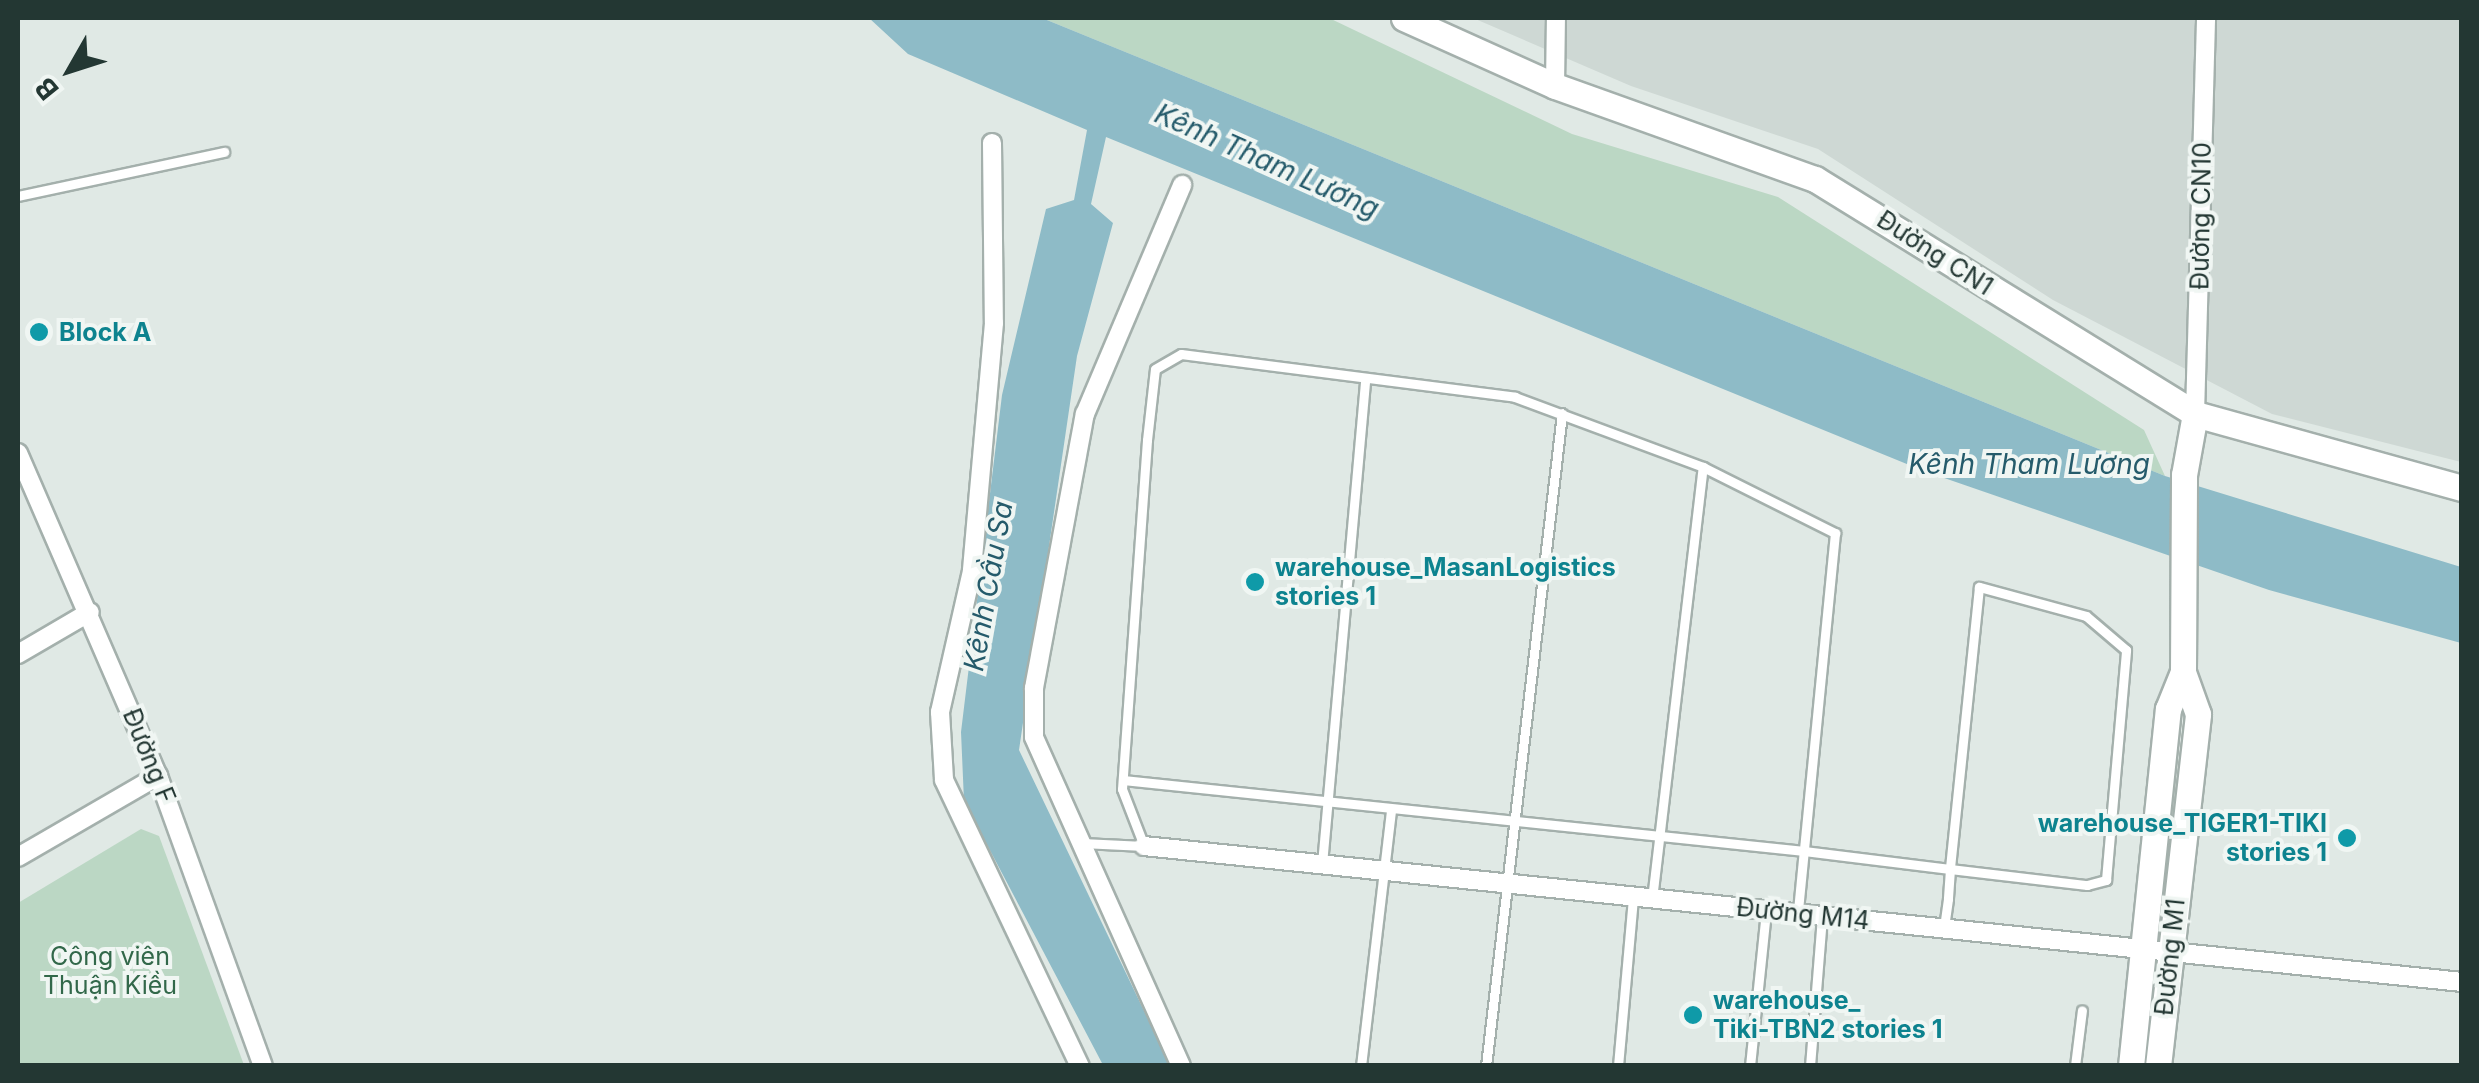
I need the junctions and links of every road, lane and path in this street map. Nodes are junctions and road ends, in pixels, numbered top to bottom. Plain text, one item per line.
1 (1404, 18) edge
2 (1556, 18) edge
3 (2206, 18) edge
4 (1555, 86) junction
5 (992, 143) dead end
6 (224, 152) dead end
7 (1182, 186) dead end
8 (18, 196) edge
9 (1365, 378) junction
10 (1562, 412) junction
11 (2195, 414) junction
12 (18, 453) edge
13 (1703, 467) junction
14 (2462, 488) edge
15 (90, 612) junction
16 (18, 654) edge
17 (2183, 672) junction
18 (158, 776) junction
19 (1123, 780) junction
20 (1327, 804) junction
21 (1391, 810) junction
22 (1512, 822) junction
23 (1659, 840) junction
24 (1082, 843) junction
25 (1144, 846) junction
26 (1804, 851) junction
27 (18, 857) edge
28 (1322, 864) junction
29 (1950, 869) junction
30 (1383, 871) junction
31 (1504, 884) junction
32 (1642, 898) junction
33 (1766, 911) junction
34 (1798, 913) junction
35 (1822, 916) junction
36 (1944, 928) junction
37 (2143, 949) junction
38 (2171, 952) junction
39 (2462, 982) edge
40 (2082, 1010) dead end
41 (264, 1066) edge
42 (1080, 1066) edge
43 (1182, 1066) edge
44 (1360, 1066) edge
45 (1486, 1066) edge
46 (1618, 1066) edge
47 (1750, 1066) edge
48 (1810, 1066) edge
49 (2075, 1066) edge
50 (2130, 1066) edge
51 (2158, 1066) edge

1 - 4 street, Đường CN1
2 - 4 street
3 - 11 street, Đường CN10
4 - 11 street, Đường CN1
5 - 42 street
6 - 8 lane
7 - 24 street
9 - 10 lane
9 - 19 lane
9 - 20 lane
10 - 13 lane
10 - 22 lane
11 - 14 street, Đường CN1
11 - 17 street, Đường M1
12 - 15 street, Đường F
13 - 23 lane
13 - 26 lane
15 - 16 street
15 - 18 street, Đường F
17 - 37 street, Đường M1
17 - 38 street, Đường M1
18 - 27 street
18 - 41 street, Đường F
19 - 20 lane
19 - 25 lane
20 - 21 lane
20 - 28 lane
21 - 22 lane
21 - 30 lane
22 - 23 lane
22 - 31 lane
23 - 26 lane
23 - 32 lane
24 - 25 lane
24 - 43 street
25 - 28 street, Đường M14
26 - 29 lane
26 - 34 lane
28 - 30 street, Đường M14
29 - 29 lane
29 - 36 lane
30 - 31 street, Đường M14
30 - 44 lane
31 - 32 street, Đường M14
31 - 45 lane
32 - 33 street, Đường M14
32 - 46 lane
33 - 34 street, Đường M14
33 - 47 lane
34 - 35 street, Đường M14
35 - 36 street, Đường M14
35 - 48 lane
36 - 37 street, Đường M14
37 - 38 street, Đường M14
37 - 50 street, Đường M1
38 - 39 street, Đường M14
38 - 51 street, Đường M1
40 - 49 lane

